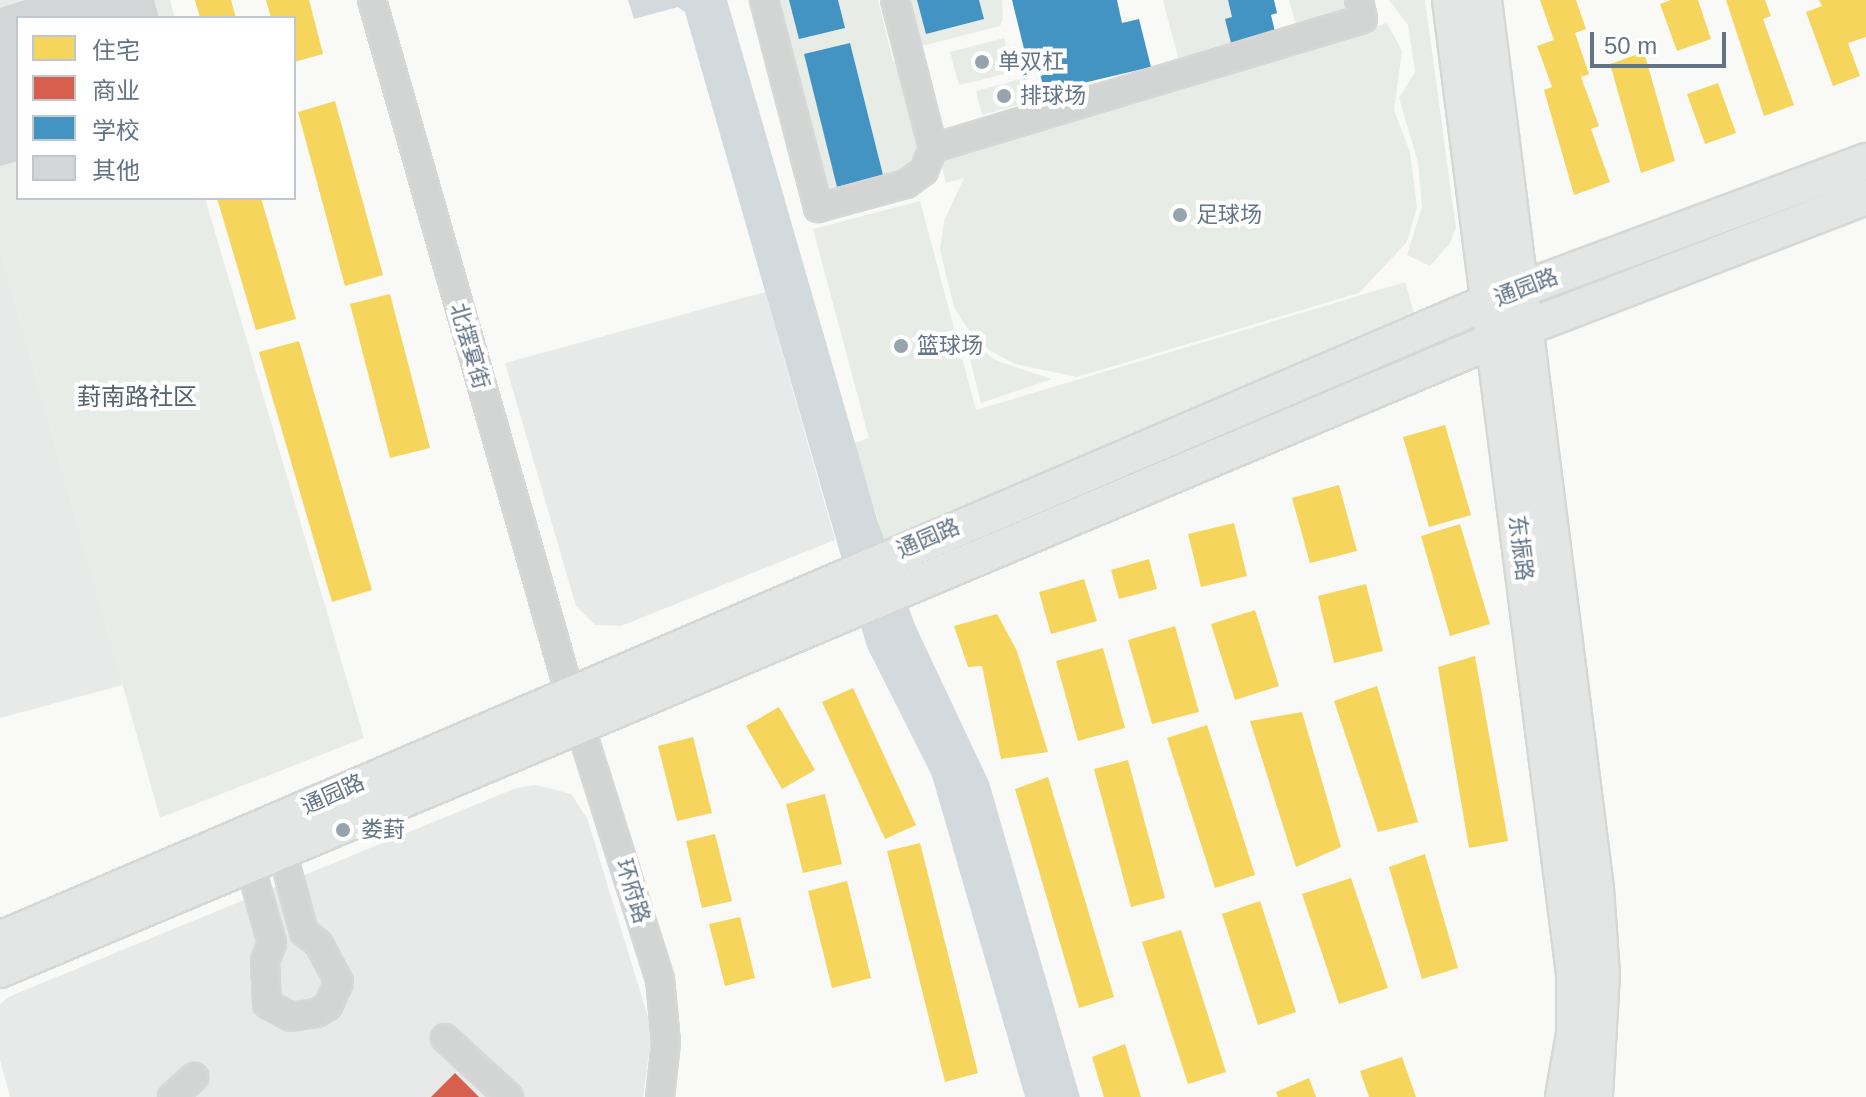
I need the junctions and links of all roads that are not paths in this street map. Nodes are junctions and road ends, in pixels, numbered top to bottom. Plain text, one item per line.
1 (372, 0) edge
2 (764, 0) edge
3 (895, 0) edge
4 (1359, 0) edge
5 (1450, 0) edge
6 (1484, 0) edge
7 (933, 148) junction
8 (1866, 161) edge
9 (1866, 197) edge
10 (1522, 289) junction
11 (1490, 301) junction
12 (1525, 327) junction
13 (1494, 340) junction
14 (569, 691) junction
15 (581, 726) junction
16 (282, 851) junction
17 (250, 865) junction
18 (0, 939) edge
19 (0, 970) edge
20 (445, 1038) dead end
21 (194, 1077) dead end
22 (172, 1097) edge
23 (509, 1097) edge
24 (660, 1097) edge
25 (1563, 1097) edge
26 (1595, 1097) edge

1 - 14 street, 北摆宴街
2 - 7 street
3 - 7 street
4 - 7 street
5 - 11 main road, 东振路
6 - 10 main road, 东振路
8 - 10 main road, 通园路
9 - 12 main road, 通园路
10 - 11 main road, 通园路
10 - 12 main road, 东振路
11 - 13 main road, 东振路
11 - 14 main road, 通园路
12 - 13 main road, 通园路
12 - 26 main road, 东振路
13 - 15 main road, 通园路
13 - 25 main road, 东振路
14 - 15 street, 环府路
14 - 18 main road, 通园路
15 - 16 main road, 通园路
15 - 24 street, 环府路
16 - 17 main road, 通园路
16 - 17 street
17 - 19 main road, 通园路
20 - 23 street
21 - 22 street

